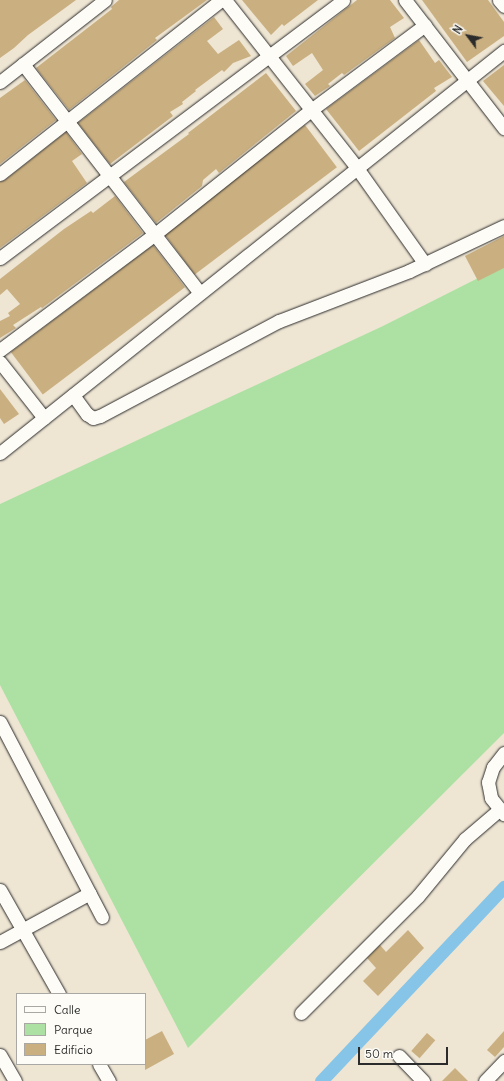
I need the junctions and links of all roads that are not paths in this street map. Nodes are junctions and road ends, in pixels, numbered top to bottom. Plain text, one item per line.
1 (105, 0) edge
2 (220, 0) edge
3 (225, 0) edge
4 (343, 0) edge
5 (405, 0) edge
6 (499, 0) edge
7 (504, 6) edge
8 (425, 25) junction
9 (504, 51) edge
10 (269, 56) junction
11 (23, 64) junction
12 (467, 80) junction
13 (0, 82) edge
14 (311, 110) junction
15 (69, 121) junction
16 (504, 128) edge
17 (357, 168) junction
18 (0, 174) edge
19 (110, 175) junction
20 (504, 226) edge
21 (155, 234) junction
22 (0, 258) edge
23 (425, 264) junction
24 (200, 293) junction
25 (0, 350) edge
26 (0, 362) edge
27 (73, 395) junction
28 (44, 418) junction
29 (0, 453) edge
30 (2, 730) edge
31 (504, 753) edge
32 (502, 811) edge
33 (0, 890) edge
34 (90, 893) junction
35 (102, 917) dead end
36 (22, 929) junction
37 (0, 942) edge
38 (58, 993) edge
39 (301, 1013) dead end
40 (0, 1055) edge
41 (399, 1056) dead end
42 (504, 1060) edge
43 (100, 1065) edge
44 (14, 1081) edge
45 (110, 1081) edge
46 (423, 1081) edge
47 (486, 1081) edge

1 - 11 street
2 - 15 street
3 - 10 street
4 - 10 street
5 - 8 street
6 - 7 street
8 - 12 street
8 - 14 street
9 - 12 street
10 - 14 street
10 - 19 street
11 - 13 street
11 - 15 street
12 - 16 street
12 - 17 street
14 - 17 street
14 - 21 street
15 - 18 street
15 - 19 street
17 - 23 street
17 - 24 street
19 - 21 street
19 - 22 street
20 - 23 street
21 - 24 street
21 - 25 street
23 - 27 street
24 - 27 street
26 - 28 street
27 - 28 street
28 - 29 street
30 - 34 street
31 - 32 street
32 - 39 street
33 - 36 street
34 - 35 street
34 - 36 street
36 - 37 street
36 - 38 street
40 - 44 street
41 - 46 street
42 - 47 street
43 - 45 street

